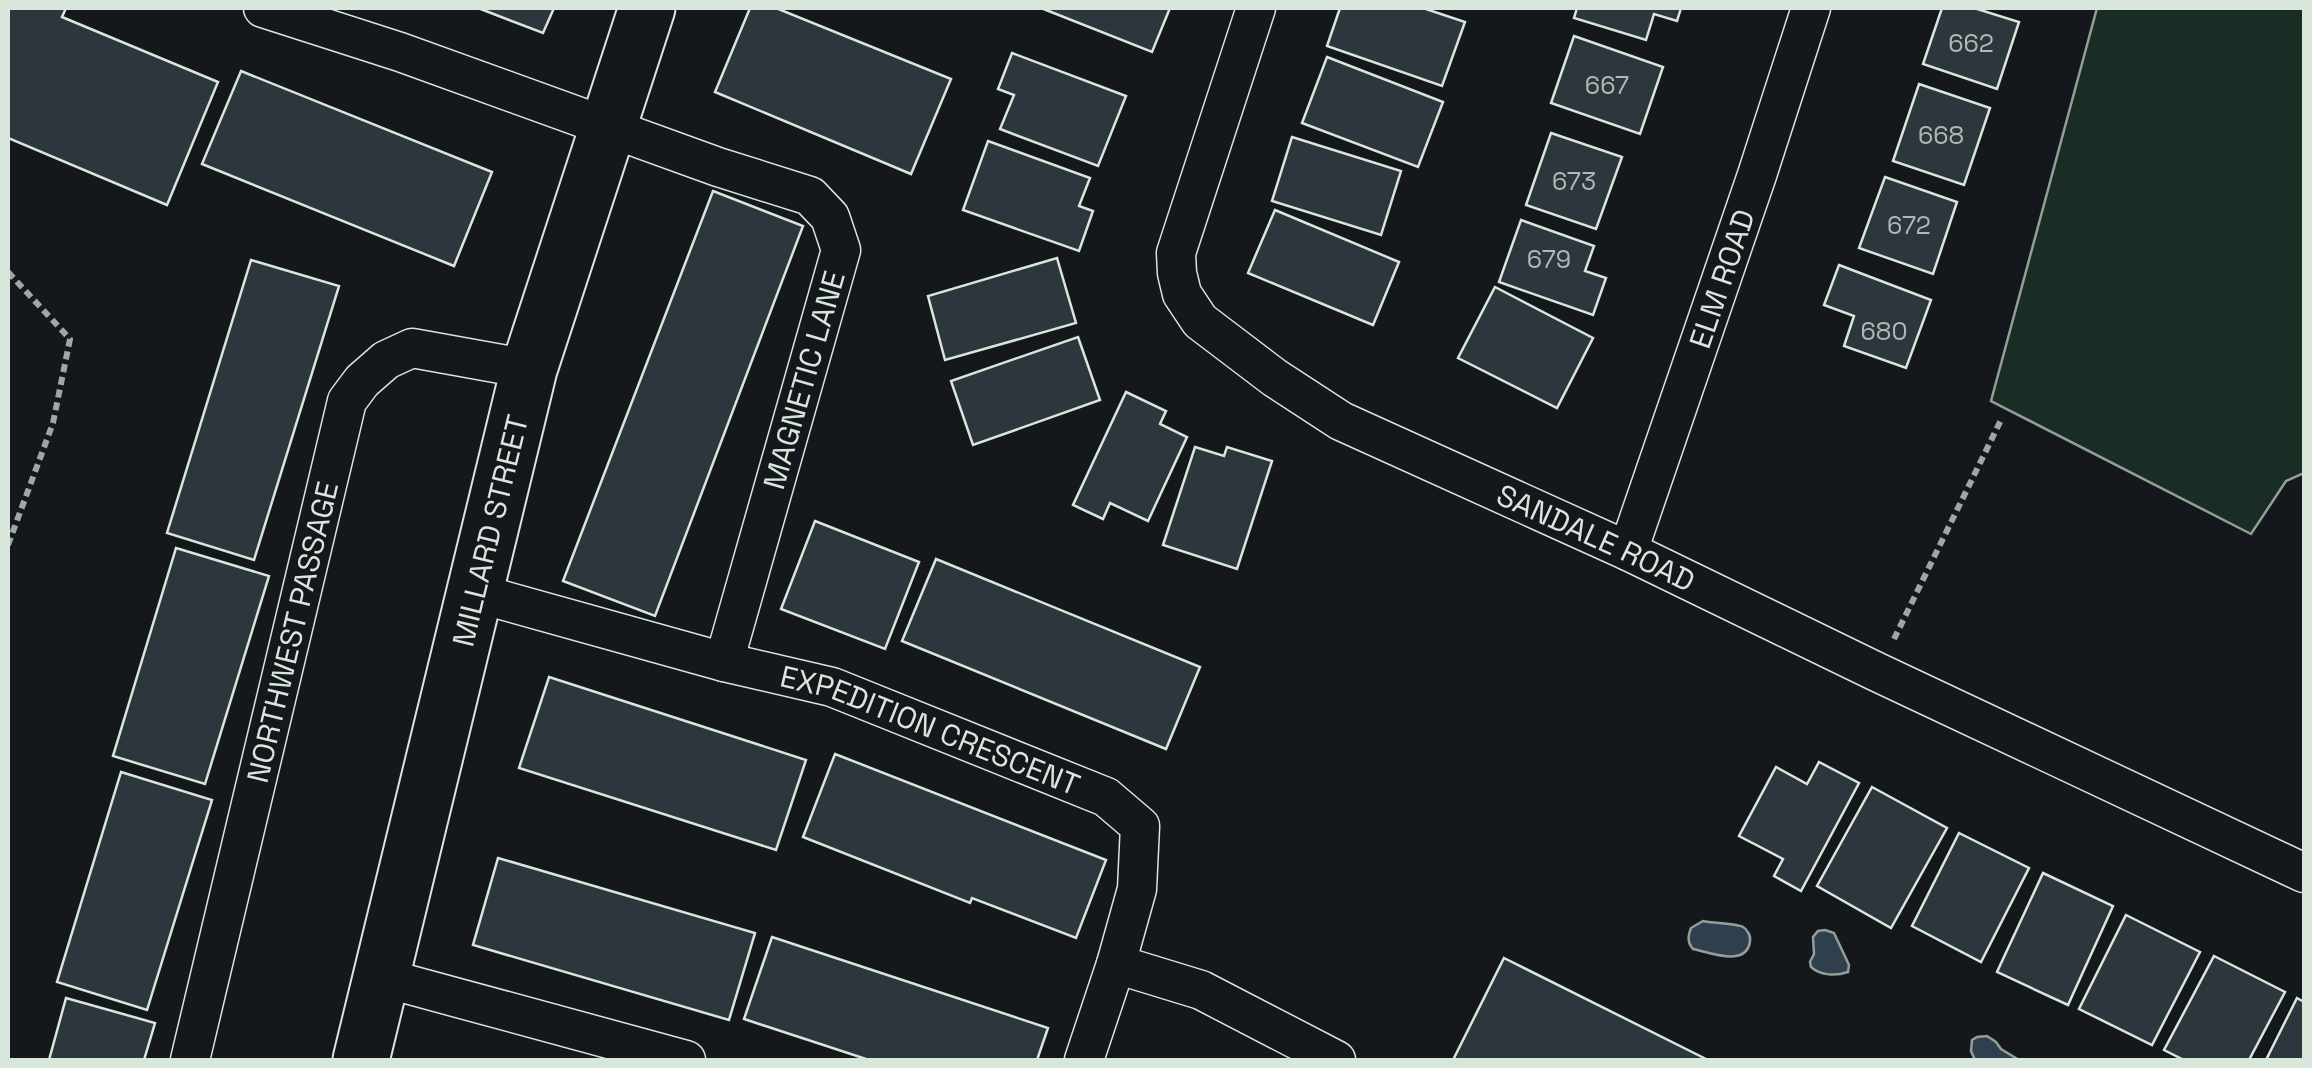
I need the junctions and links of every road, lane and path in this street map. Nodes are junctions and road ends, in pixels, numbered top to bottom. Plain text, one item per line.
1 (263, 8) edge
2 (647, 8) edge
3 (1256, 8) edge
4 (1811, 8) edge
5 (607, 127) junction
6 (8, 272) edge
7 (529, 369) junction
8 (2001, 420) dead end
9 (8, 545) edge
10 (1628, 551) junction
11 (473, 592) junction
12 (724, 662) junction
13 (1877, 672) junction
14 (2304, 874) edge
15 (1116, 964) junction
16 (381, 977) junction
17 (190, 1060) edge
18 (361, 1060) edge
19 (686, 1060) edge
20 (1084, 1060) edge
21 (1336, 1060) edge

1 - 5 street, MAGNETIC LANE
2 - 5 street, MILLARD STREET
3 - 10 street, SANDALE ROAD
4 - 10 street, ELM ROAD
5 - 7 street, MILLARD STREET
5 - 12 street, MAGNETIC LANE
6 - 9 path
7 - 11 street, MILLARD STREET
7 - 17 street, NORTHWEST PASSAGE
8 - 13 path
10 - 13 street, SANDALE ROAD
11 - 12 street, EXPEDITION CRESCENT
11 - 16 street, MILLARD STREET
12 - 15 street, EXPEDITION CRESCENT
13 - 14 street, SANDALE ROAD
15 - 20 street, EXPEDITION CRESCENT
15 - 21 street
16 - 18 street, MILLARD STREET
16 - 19 street

